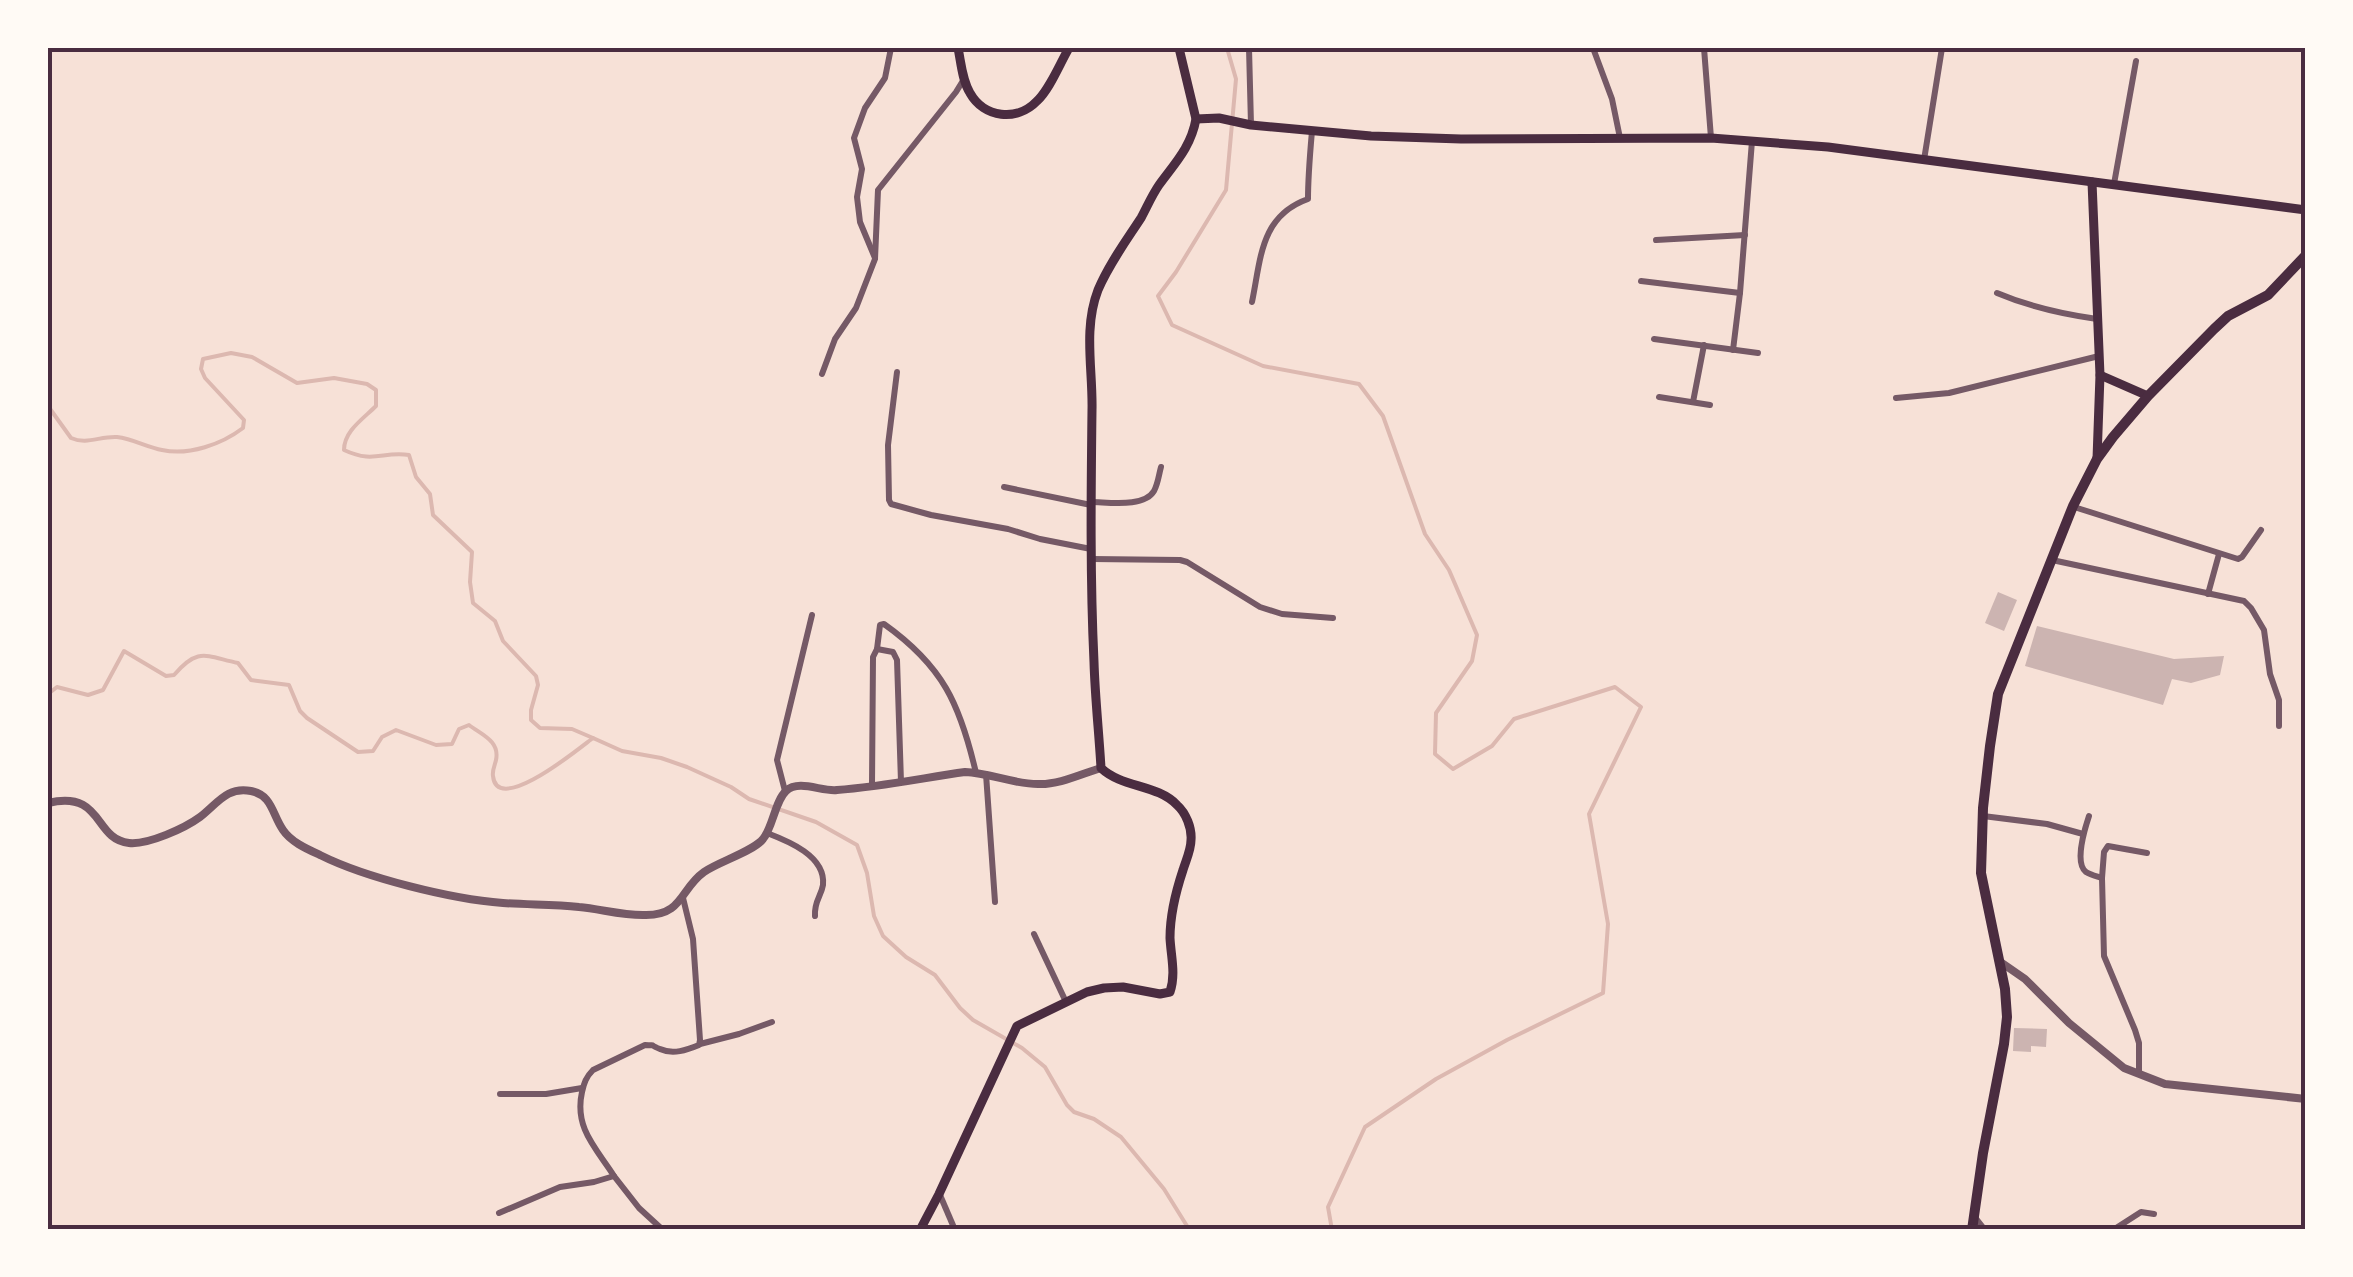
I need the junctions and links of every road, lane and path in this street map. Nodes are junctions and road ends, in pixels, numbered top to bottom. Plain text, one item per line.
1 (891, 48) edge
2 (958, 48) edge
3 (1070, 48) edge
4 (1179, 48) edge
5 (1250, 48) edge
6 (1593, 48) edge
7 (1704, 48) edge
8 (1942, 48) edge
9 (2136, 61) dead end
10 (964, 78) junction
11 (1196, 120) junction
12 (1249, 124) junction
13 (1312, 131) junction
14 (1711, 138) junction
15 (1620, 139) junction
16 (1752, 140) junction
17 (1924, 160) junction
18 (2092, 182) junction
19 (2114, 186) junction
20 (2306, 210) edge
21 (1744, 235) junction
22 (1656, 240) dead end
23 (2306, 255) edge
24 (876, 259) junction
25 (1641, 281) dead end
26 (1997, 292) dead end
27 (1740, 293) junction
28 (1252, 302) dead end
29 (2097, 319) junction
30 (1654, 339) dead end
31 (1704, 345) junction
32 (1733, 350) junction
33 (1758, 353) dead end
34 (2099, 356) junction
35 (897, 372) dead end
36 (822, 374) dead end
37 (2100, 375) junction
38 (2148, 396) junction
39 (1659, 397) dead end
40 (1896, 398) dead end
41 (1693, 402) junction
42 (1710, 404) dead end
43 (2097, 460) junction
44 (1161, 466) dead end
45 (1004, 487) dead end
46 (1091, 503) junction
47 (2073, 506) junction
48 (2262, 530) dead end
49 (1091, 554) junction
50 (2218, 554) junction
51 (2051, 560) junction
52 (2208, 594) junction
53 (812, 615) dead end
54 (1333, 618) dead end
55 (877, 649) junction
56 (2279, 726) dead end
57 (1101, 768) junction
58 (981, 774) junction
59 (901, 782) junction
60 (872, 785) junction
61 (783, 796) junction
62 (48, 803) edge
63 (1982, 816) junction
64 (2088, 816) dead end
65 (769, 829) junction
66 (2083, 834) junction
67 (2147, 854) dead end
68 (2102, 878) junction
69 (682, 898) junction
70 (995, 902) dead end
71 (816, 916) dead end
72 (1034, 934) dead end
73 (1999, 960) junction
74 (1066, 1002) junction
75 (772, 1022) dead end
76 (698, 1045) junction
77 (2139, 1074) junction
78 (582, 1088) junction
79 (500, 1094) dead end
80 (2306, 1099) edge
81 (614, 1176) junction
82 (939, 1194) junction
83 (499, 1213) dead end
84 (2154, 1214) dead end
85 (1973, 1216) junction
86 (663, 1230) edge
87 (920, 1230) edge
88 (955, 1230) edge
89 (1972, 1230) edge
90 (1985, 1230) edge
91 (2113, 1230) edge

1 - 24 street
2 - 10 main road
3 - 10 main road
4 - 11 main road
5 - 12 street
6 - 15 street
7 - 14 street
8 - 17 street
9 - 19 street
10 - 24 street
11 - 12 main road
11 - 46 main road
12 - 13 main road
13 - 15 main road
13 - 28 street
14 - 15 main road
14 - 16 main road
16 - 17 main road
16 - 21 street
17 - 18 main road
18 - 19 main road
18 - 29 main road
19 - 20 main road
21 - 22 street
21 - 27 street
23 - 38 highway
24 - 36 street
25 - 27 street
26 - 29 street
27 - 32 street
29 - 34 main road
30 - 31 street
31 - 32 street
31 - 41 street
32 - 33 street
34 - 37 main road
34 - 40 street
35 - 49 street
37 - 38 main road
37 - 43 main road
38 - 43 highway
39 - 41 street
41 - 42 street
43 - 47 highway
44 - 46 street
45 - 46 street
46 - 49 main road
47 - 50 street
47 - 51 highway
48 - 50 street
49 - 54 street
49 - 57 main road
50 - 52 street
51 - 52 street
51 - 63 highway
52 - 56 street
53 - 61 street
55 - 58 street
55 - 59 street
55 - 60 street
57 - 58 street
57 - 74 main road
58 - 59 street
58 - 70 street
59 - 60 street
60 - 61 street
61 - 65 street
62 - 69 street
63 - 66 street
63 - 73 highway
64 - 66 street
65 - 69 street
65 - 71 street
66 - 68 street
67 - 68 street
68 - 77 street
69 - 76 street
72 - 74 street
73 - 77 street
73 - 85 highway
74 - 82 main road
75 - 76 street
76 - 78 street
77 - 80 street
78 - 79 street
78 - 81 street
81 - 83 street
81 - 86 street
82 - 87 main road
82 - 88 street
84 - 91 street
85 - 89 highway
85 - 90 street

